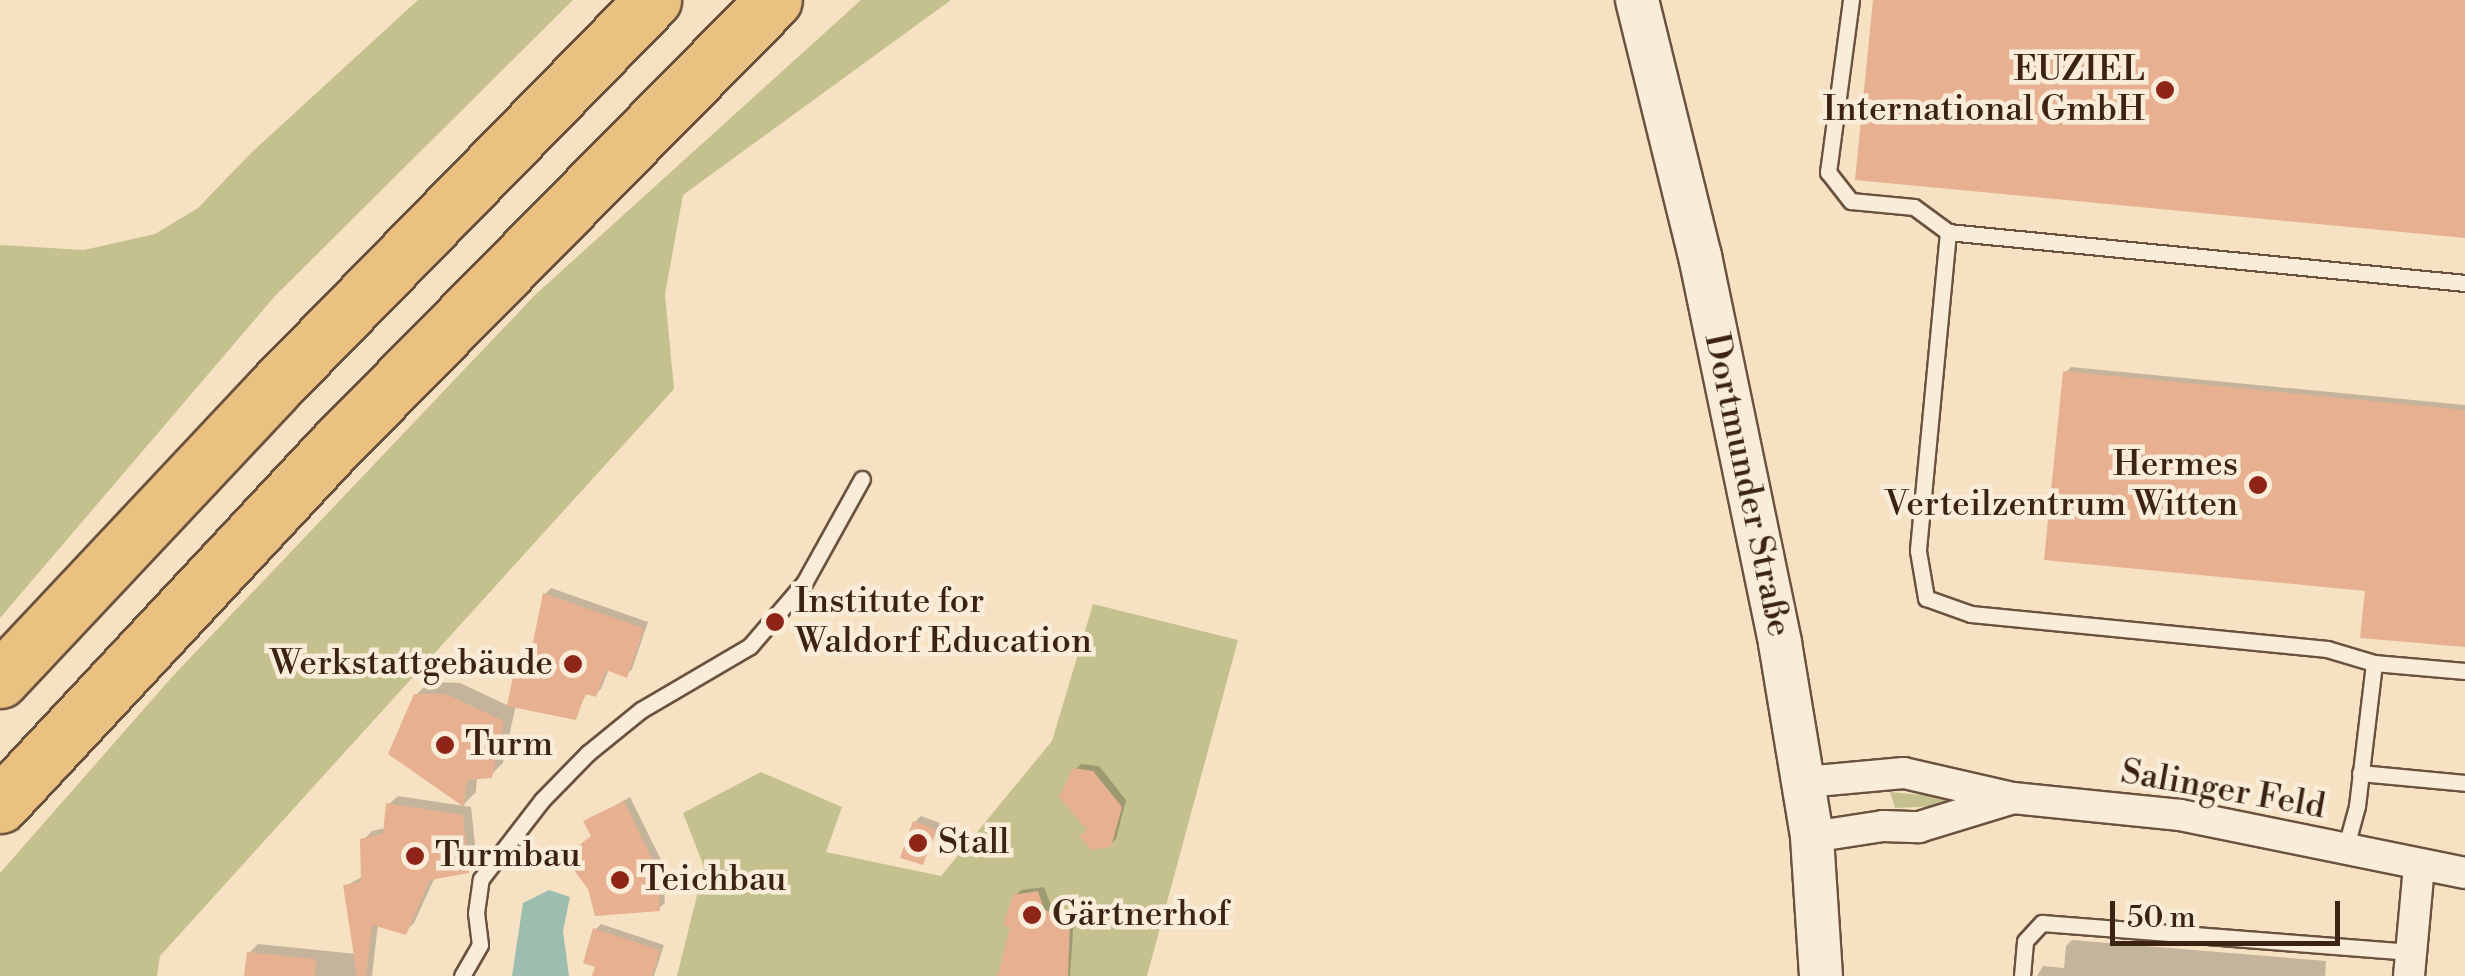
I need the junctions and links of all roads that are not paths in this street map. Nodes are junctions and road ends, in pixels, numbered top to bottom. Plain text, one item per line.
1 (653, 0) edge
2 (774, 0) edge
3 (1638, 0) edge
4 (1851, 0) edge
5 (1948, 232) junction
6 (2465, 283) edge
7 (862, 479) dead end
8 (2374, 663) junction
9 (2465, 671) edge
10 (0, 680) edge
11 (2360, 773) junction
12 (1806, 782) junction
13 (2465, 783) edge
14 (2012, 798) junction
15 (0, 805) edge
16 (1812, 836) junction
17 (2346, 850) junction
18 (2419, 866) junction
19 (2465, 873) edge
20 (2410, 964) edge
21 (462, 976) edge
22 (1821, 976) edge
23 (2022, 976) edge

1 - 10 highway
2 - 15 highway
3 - 12 main road, Dortmunder Straße
4 - 5 lane
5 - 6 lane
5 - 8 lane
7 - 21 lane
8 - 9 lane
8 - 11 lane
11 - 13 lane
11 - 17 lane
12 - 14 street, Salinger Feld
12 - 16 main road, Dortmunder Straße
14 - 16 street, Salinger Feld
14 - 17 street, Salinger Feld
16 - 22 main road, Dortmunder Straße
17 - 18 street, Salinger Feld
18 - 19 street, Salinger Feld
18 - 20 street
20 - 23 lane

